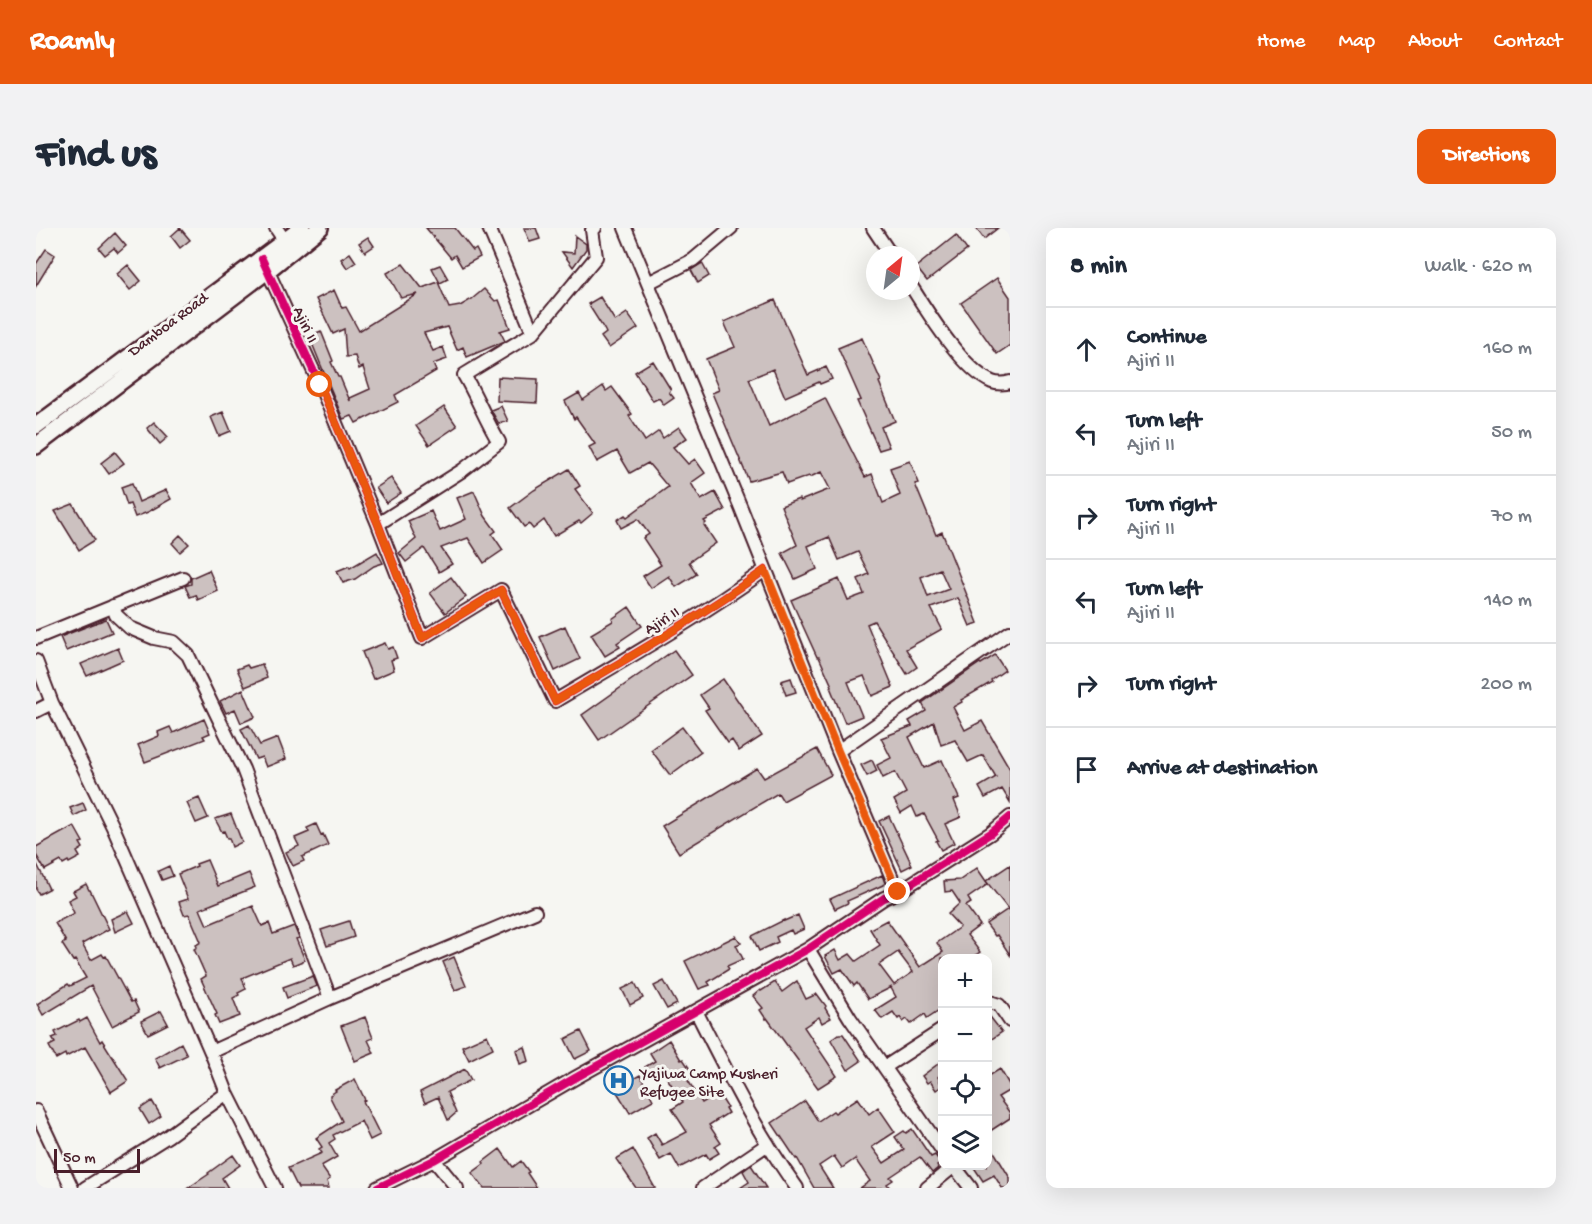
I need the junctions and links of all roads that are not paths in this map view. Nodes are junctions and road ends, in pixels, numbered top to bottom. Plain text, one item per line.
1 (276, 228) edge
2 (302, 228) edge
3 (320, 228) edge
4 (489, 228) edge
5 (595, 228) edge
6 (625, 228) edge
7 (731, 228) edge
8 (873, 228) edge
9 (288, 246) junction
10 (885, 246) edge
11 (264, 265) junction
12 (648, 282) junction
13 (920, 300) edge
14 (533, 333) junction
15 (1010, 382) edge
16 (36, 426) edge
17 (36, 446) edge
18 (378, 524) junction
19 (765, 570) junction
20 (183, 578) dead end
21 (113, 606) junction
22 (1010, 632) edge
23 (36, 638) edge
24 (36, 661) edge
25 (51, 703) junction
26 (36, 711) edge
27 (838, 751) junction
28 (1010, 817) edge
29 (898, 892) junction
30 (536, 912) dead end
31 (808, 949) junction
32 (330, 998) junction
33 (992, 1003) edge
34 (696, 1011) junction
35 (1010, 1021) edge
36 (938, 1033) edge
37 (211, 1052) junction
38 (885, 1067) junction
39 (227, 1093) junction
40 (36, 1112) edge
41 (768, 1144) junction
42 (938, 1144) edge
43 (434, 1160) junction
44 (949, 1170) edge
45 (957, 1170) edge
46 (72, 1188) edge
47 (84, 1188) edge
48 (275, 1188) edge
49 (376, 1188) edge
50 (457, 1188) edge
51 (703, 1188) edge
52 (797, 1188) edge
53 (927, 1188) edge
54 (971, 1188) edge

1 - 9 street
2 - 9 main road, Damboa Road
3 - 9 main road, Damboa Road
4 - 14 street
5 - 14 street
6 - 12 street
7 - 12 street
8 - 10 street
9 - 11 main road, Damboa Road
11 - 16 main road, Damboa Road
11 - 17 main road, Damboa Road
11 - 18 street, Ajiri II
12 - 19 street
13 - 15 street
14 - 18 street
18 - 19 street, Ajiri II
19 - 27 street
20 - 21 street
21 - 23 street
21 - 32 street
22 - 27 street
24 - 25 street
25 - 26 street
25 - 37 street
27 - 29 street
28 - 29 street
29 - 31 street
30 - 32 street
31 - 34 street
31 - 38 street
32 - 37 street
33 - 35 street
34 - 41 street
34 - 43 street
36 - 38 street
37 - 39 street
38 - 42 street
39 - 47 street
39 - 48 street
40 - 46 street
41 - 51 street
41 - 52 street
43 - 49 street
43 - 50 street
44 - 53 street
45 - 54 street

